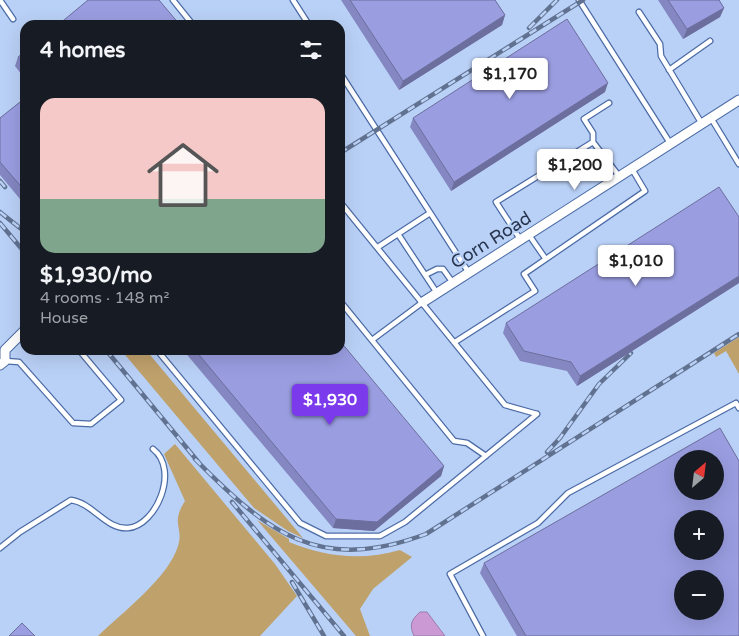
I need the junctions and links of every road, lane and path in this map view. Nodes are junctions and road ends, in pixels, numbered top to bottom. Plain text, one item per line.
1 (0, 0) edge
2 (173, 0) edge
3 (293, 0) edge
4 (579, 0) edge
5 (639, 12) dead end
6 (13, 19) dead end
7 (189, 20) edge
8 (306, 20) edge
9 (710, 42) dead end
10 (668, 70) junction
11 (345, 81) edge
12 (739, 100) edge
13 (609, 103) dead end
14 (711, 118) junction
15 (702, 124) junction
16 (593, 142) junction
17 (670, 143) junction
18 (739, 164) edge
19 (631, 167) junction
20 (619, 176) junction
21 (345, 208) edge
22 (430, 213) junction
23 (398, 234) junction
24 (525, 238) junction
25 (378, 247) junction
26 (545, 258) junction
27 (468, 273) junction
28 (424, 275) junction
29 (453, 283) junction
30 (436, 293) junction
31 (423, 302) junction
32 (345, 307) edge
33 (20, 335) edge
34 (372, 340) junction
35 (455, 342) junction
36 (83, 355) edge
37 (162, 355) edge
38 (3, 363) edge
39 (739, 408) edge
40 (153, 449) dead end
41 (486, 456) junction
42 (0, 548) edge
43 (484, 636) edge

1 - 6 lane
2 - 7 lane
3 - 8 lane
4 - 17 lane
5 - 10 lane
9 - 10 lane
10 - 15 lane
11 - 22 lane
12 - 14 street, Corn Road
13 - 16 lane
14 - 15 street, Corn Road
14 - 18 lane
15 - 17 street, Corn Road
16 - 20 lane
16 - 24 lane
17 - 19 street, Corn Road
19 - 20 street, Corn Road
19 - 26 lane
20 - 24 street, Corn Road
21 - 25 lane
22 - 23 lane
22 - 27 lane
23 - 25 lane
23 - 28 lane
24 - 26 lane
24 - 27 street, Corn Road
25 - 31 lane
26 - 35 lane
27 - 29 street, Corn Road
28 - 29 lane
28 - 30 lane
29 - 30 street, Corn Road
30 - 31 street, Corn Road
31 - 34 lane
31 - 35 lane
32 - 34 lane
33 - 38 street
34 - 41 lane
35 - 41 lane
36 - 38 lane
37 - 41 lane
39 - 43 lane
40 - 42 lane

